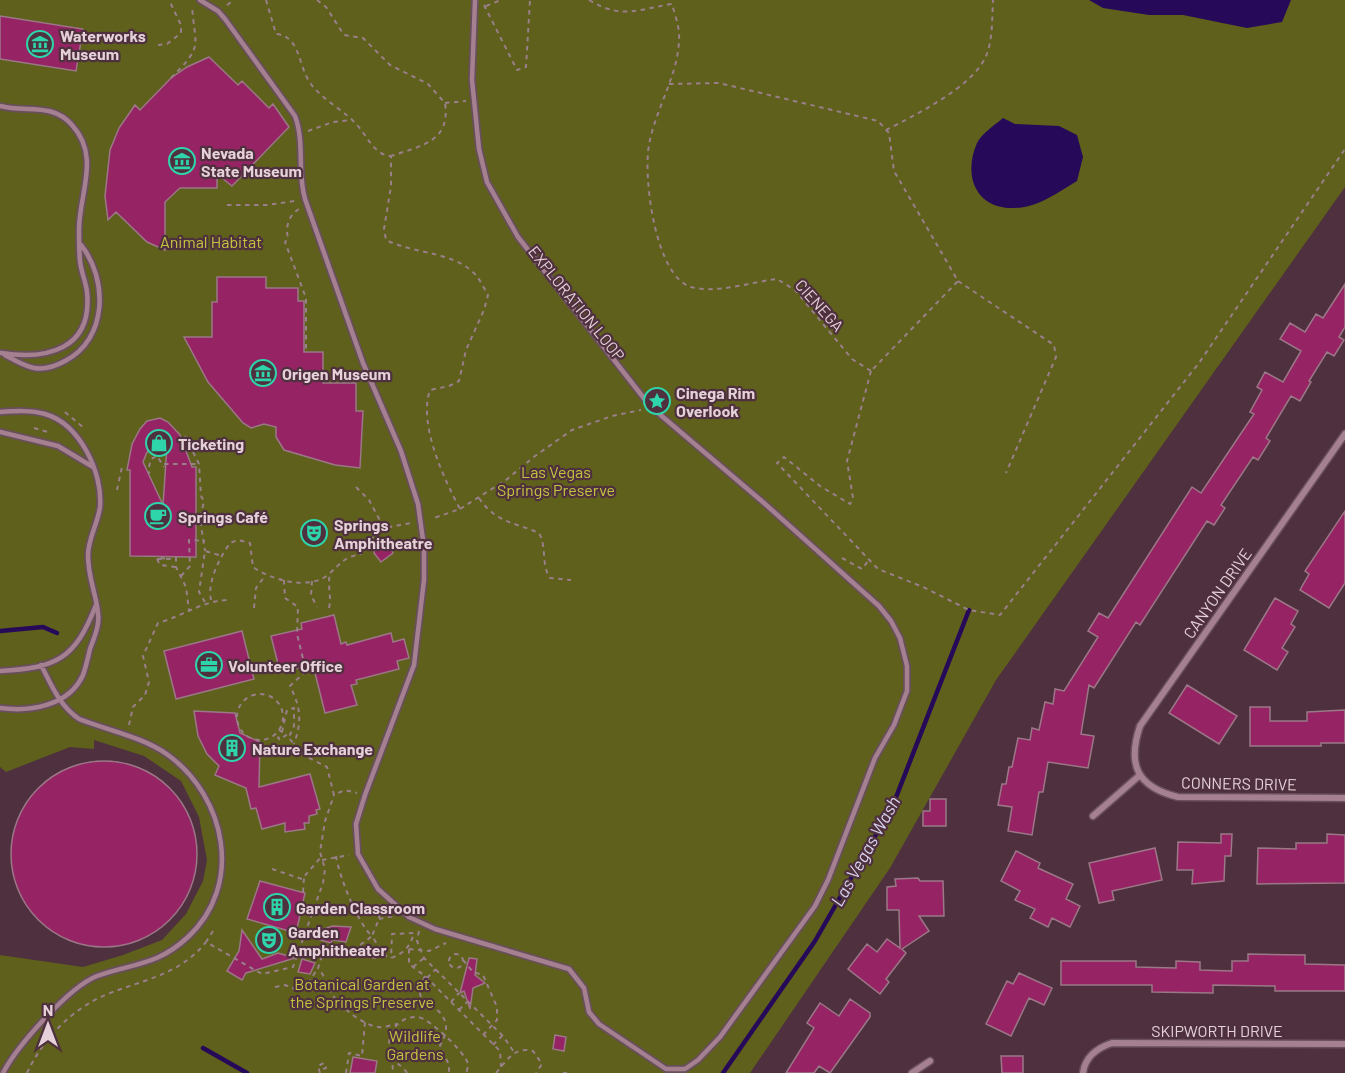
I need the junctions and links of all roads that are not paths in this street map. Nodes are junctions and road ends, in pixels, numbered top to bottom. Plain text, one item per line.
1 (200, 0) edge
2 (475, 1) edge
3 (0, 106) edge
4 (81, 245) junction
5 (1, 352) edge
6 (0, 412) edge
7 (0, 432) edge
8 (1345, 434) edge
9 (93, 467) junction
10 (96, 605) junction
11 (41, 665) junction
12 (0, 671) edge
13 (59, 701) junction
14 (0, 708) edge
15 (1140, 775) junction
16 (1345, 798) edge
17 (1093, 816) dead end
18 (1345, 1044) edge
19 (930, 1061) dead end
20 (671, 1072) edge
21 (3, 1073) edge
22 (912, 1073) edge
23 (1083, 1073) edge

1 - 20 lane
2 - 20 lane
3 - 4 lane
4 - 5 lane
4 - 5 lane
6 - 9 lane
7 - 9 lane
8 - 15 street, CANYON DRIVE
9 - 10 lane
10 - 11 lane
10 - 13 lane
11 - 12 lane
11 - 13 lane
13 - 14 lane
13 - 21 lane
15 - 16 street, CONNERS DRIVE
15 - 17 street
18 - 23 street, SKIPWORTH DRIVE
19 - 22 street

